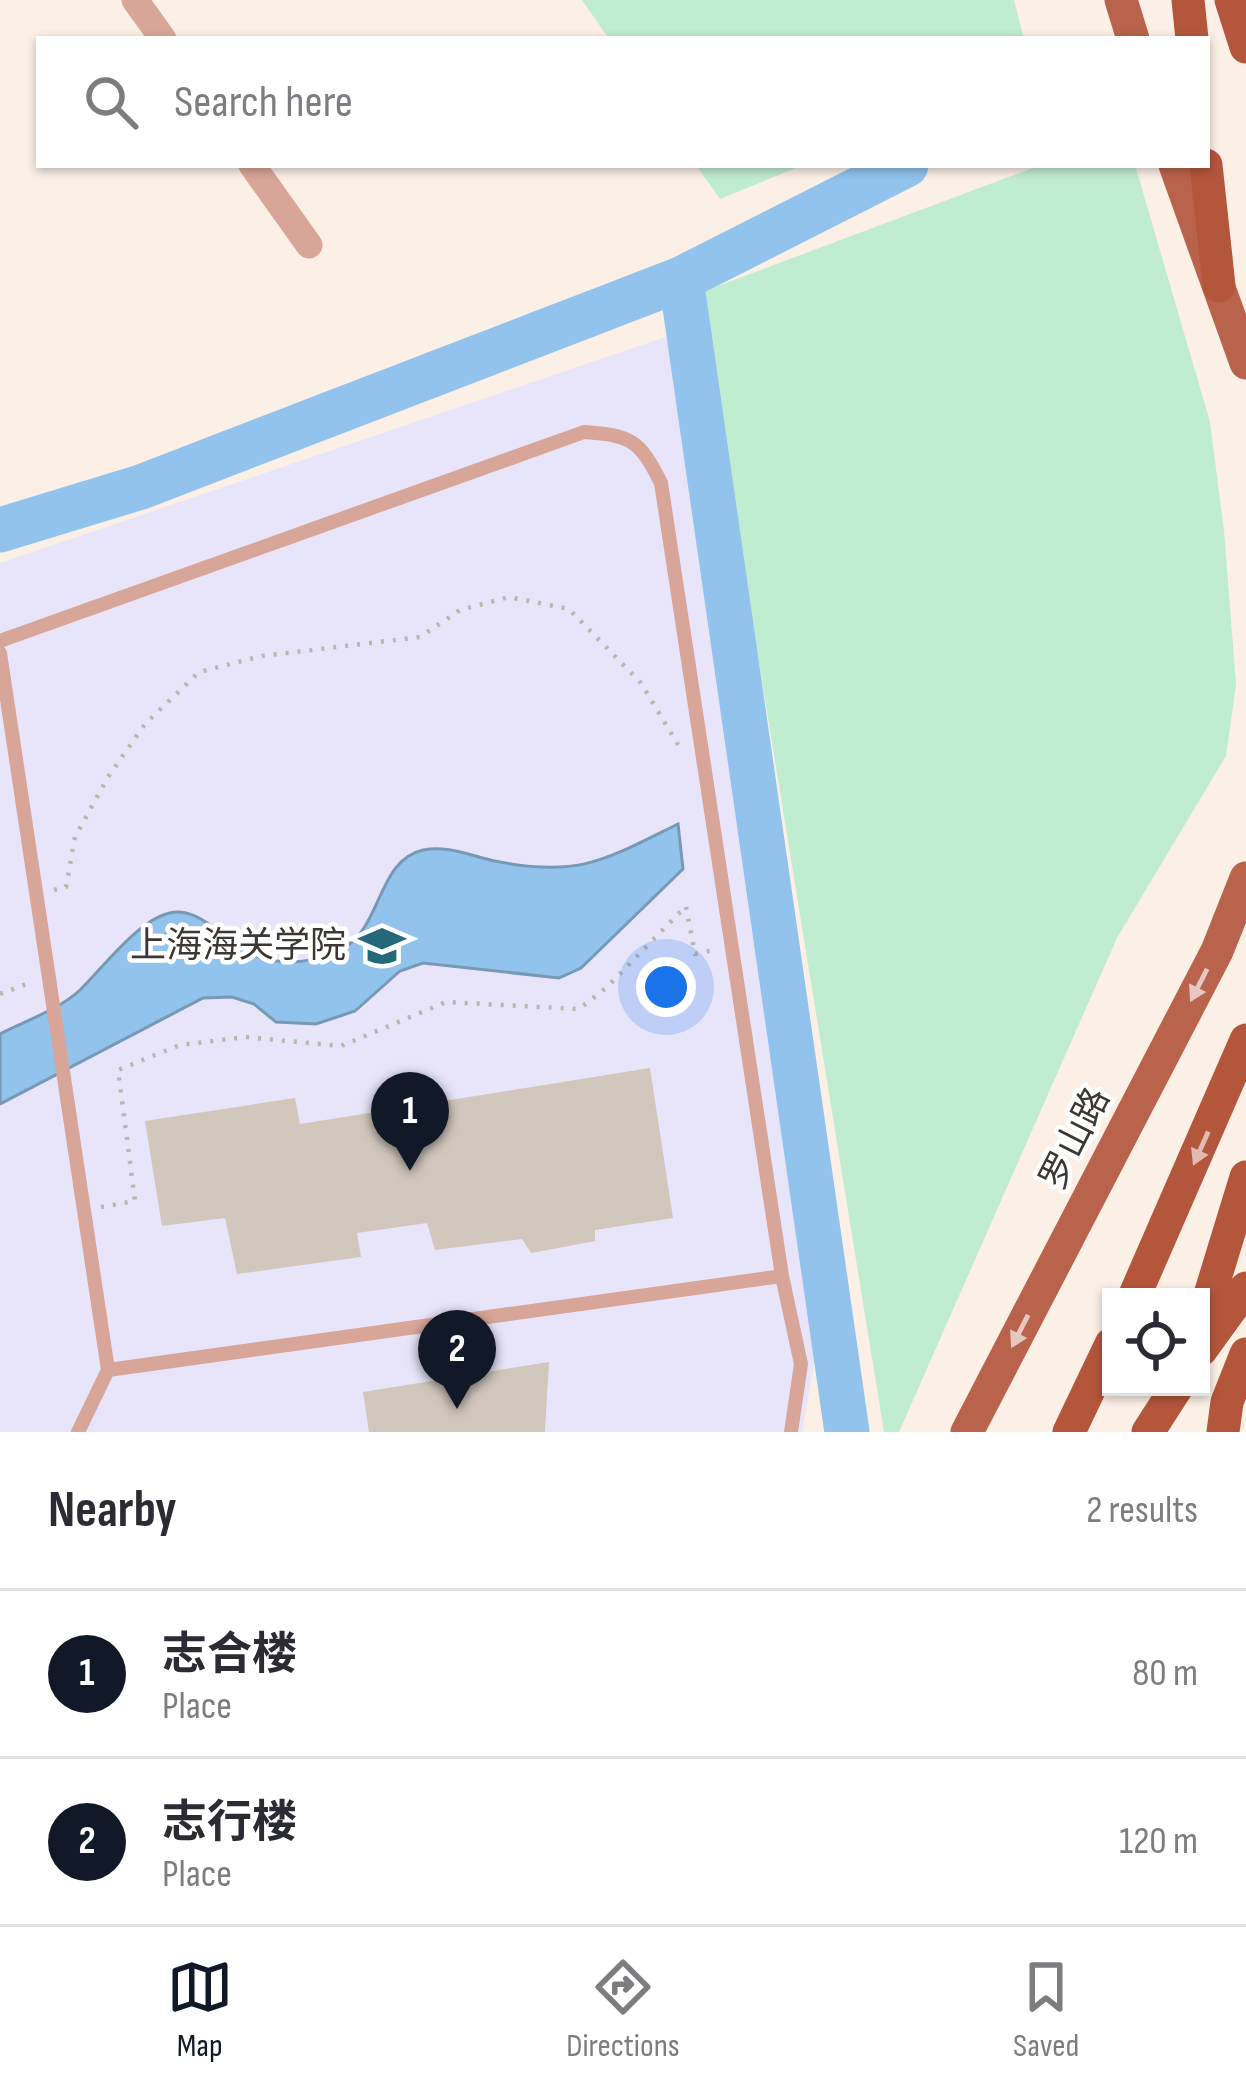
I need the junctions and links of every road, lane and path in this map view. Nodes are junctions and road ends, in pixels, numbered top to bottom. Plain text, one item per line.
1 (135, 0) edge
2 (1121, 0) edge
3 (1188, 0) edge
4 (1231, 0) edge
5 (161, 36) edge
6 (1132, 36) edge
7 (1192, 36) edge
8 (1246, 47) edge
9 (254, 168) edge
10 (1175, 168) edge
11 (1206, 168) edge
12 (309, 245) dead end
13 (1220, 286) junction
14 (1246, 363) edge
15 (0, 641) edge
16 (0, 653) edge
17 (707, 785) junction
18 (1246, 878) edge
19 (37, 895) junction
20 (732, 947) junction
21 (49, 976) junction
22 (0, 994) edge
23 (1246, 1040) edge
24 (1246, 1177) edge
25 (84, 1210) junction
26 (782, 1276) junction
27 (1138, 1288) edge
28 (1246, 1288) edge
29 (1210, 1295) edge
30 (1210, 1338) edge
31 (1246, 1354) edge
32 (1102, 1363) edge
33 (108, 1370) junction
34 (1174, 1396) edge
35 (1179, 1396) edge
36 (78, 1432) edge
37 (791, 1432) edge
38 (967, 1432) edge
39 (1069, 1432) edge
40 (1148, 1432) edge
41 (1173, 1432) edge
42 (1222, 1432) edge

1 - 5 street
2 - 6 main road
3 - 7 highway
4 - 8 highway
9 - 12 street
10 - 13 main road
11 - 13 highway
13 - 14 main road
15 - 17 lane
16 - 19 lane
17 - 19 path
17 - 20 lane
18 -> 38 main road, 罗山路
19 - 21 lane
20 - 25 path
20 - 26 lane
21 - 22 path
21 - 25 lane
23 -> 27 highway
24 - 29 highway
25 - 33 lane
26 - 33 lane
26 - 37 lane
28 - 30 highway
31 - 42 highway
32 - 39 highway
33 - 36 lane
34 - 40 highway
35 - 41 highway

